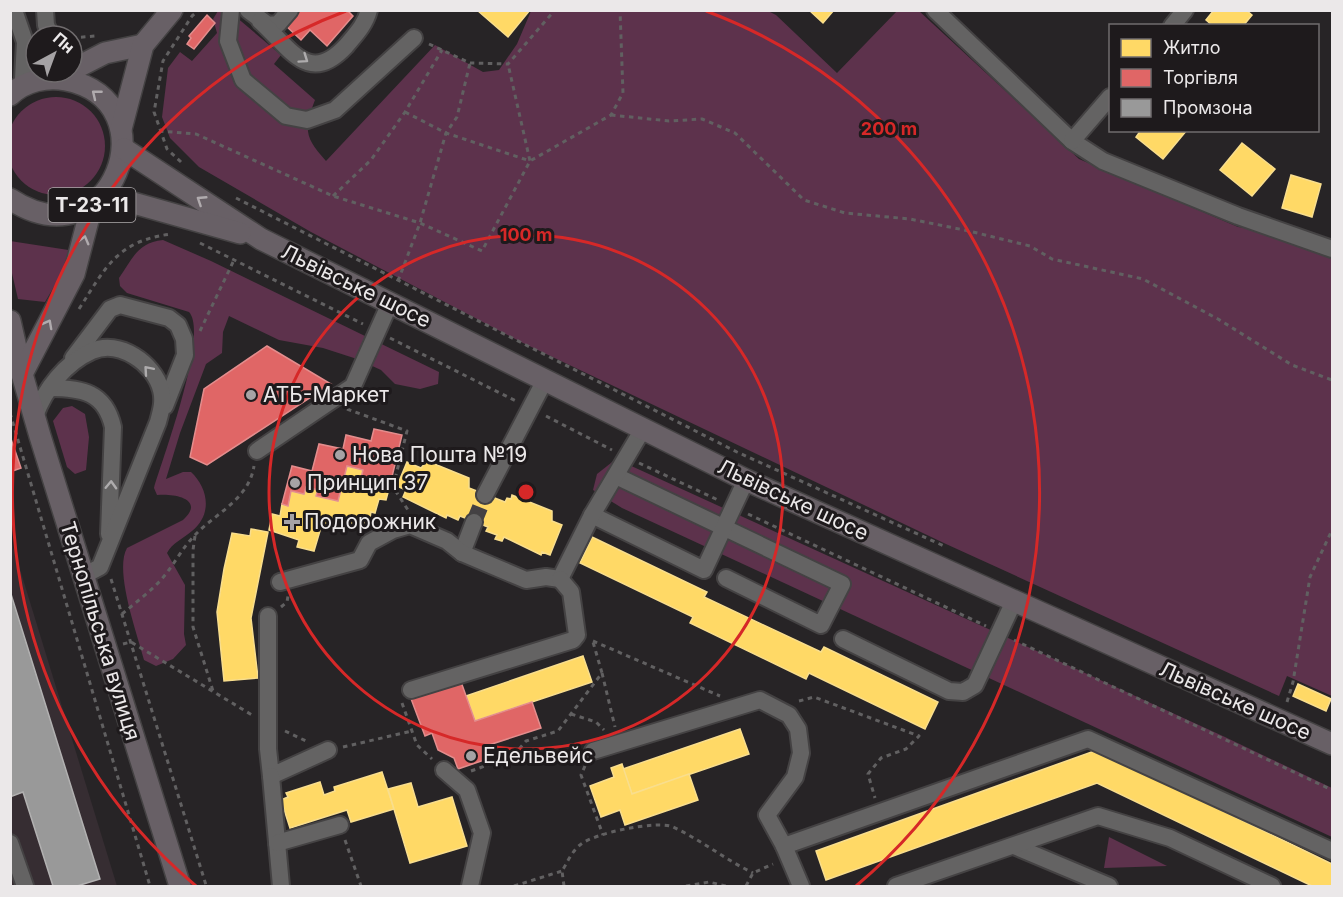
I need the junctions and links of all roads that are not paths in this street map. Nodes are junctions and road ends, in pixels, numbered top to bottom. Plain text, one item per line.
1 (14, 10) edge
2 (172, 10) edge
3 (231, 10) edge
4 (290, 10) edge
5 (369, 10) edge
6 (935, 10) edge
7 (1185, 10) edge
8 (256, 13) edge
9 (1174, 24) edge
10 (414, 38) road end
11 (142, 45) junction
12 (84, 64) edge
13 (20, 83) edge
14 (82, 84) edge
15 (1109, 98) edge
16 (122, 139) junction
17 (1072, 141) junction
18 (10, 199) edge
19 (99, 200) junction
20 (261, 239) junction
21 (1332, 249) edge
22 (390, 303) junction
23 (10, 321) edge
24 (65, 369) junction
25 (22, 374) junction
26 (545, 380) junction
27 (50, 388) junction
28 (35, 416) junction
29 (158, 422) junction
30 (643, 429) junction
31 (257, 450) road end
32 (615, 476) junction
33 (746, 480) junction
34 (485, 495) tunnel mouth
35 (591, 515) junction
36 (474, 522) tunnel mouth
37 (724, 527) junction
38 (108, 544) junction
39 (462, 553) junction
40 (83, 576) junction
41 (726, 578) dead end
42 (560, 579) junction
43 (280, 582) dead end
44 (1014, 601) junction
45 (268, 616) dead end
46 (843, 639) dead end
47 (411, 690) road end
48 (1332, 744) edge
49 (328, 750) road end
50 (593, 751) road end
51 (448, 773) road end
52 (271, 776) junction
53 (340, 825) road end
54 (10, 843) edge
55 (277, 843) junction
56 (1014, 846) junction
57 (1332, 851) edge
58 (787, 853) junction
59 (25, 886) edge
60 (180, 886) edge
61 (281, 886) edge
62 (470, 886) edge
63 (801, 886) edge
64 (896, 886) edge
65 (1109, 886) edge
66 (1272, 886) edge

1 - 13 street
2 - 11 main road, Т-23-11
3 - 10 street
4 - 8 street
8 -> 5 street
6 - 17 street
7 - 9 street
11 - 12 main road
11 - 16 main road, Т-23-11
16 -> 14 main road
15 - 17 street
16 - 19 main road, Т-23-11
20 -> 16 main road, Львівське шосе
17 - 21 street
18 - 19 main road, Т-23-11
19 - 20 main road, Львівське шосе
25 -> 19 main road, Т-23-11
20 - 22 main road, Львівське шосе
22 - 26 main road, Львівське шосе
22 - 31 street
23 - 25 main road, Тернопільська вулиця
24 - 27 street
29 -> 24 street
24 - 29 street
25 - 28 main road, Тернопільська вулиця
26 - 30 main road, Львівське шосе
26 - 34 street
27 - 28 street
38 -> 27 street
28 - 40 main road, Тернопільська вулиця
29 - 38 street
30 - 32 street
30 - 33 main road, Львівське шосе
32 - 35 street
32 - 37 street
33 - 37 street
33 - 44 main road, Львівське шосе
35 - 37 street
35 - 42 street
36 - 39 street
37 - 41 street
38 - 40 street
39 - 42 street
39 - 43 street
40 - 60 main road, Тернопільська вулиця
42 - 47 street
44 - 46 street
44 - 48 main road, Львівське шосе
45 - 52 street
49 - 52 street
50 - 58 street
51 - 62 street
52 - 55 street
53 - 55 street
54 - 59 street
55 - 61 street
56 - 64 street
56 - 65 street
56 - 66 street
57 - 58 street
58 - 63 street

